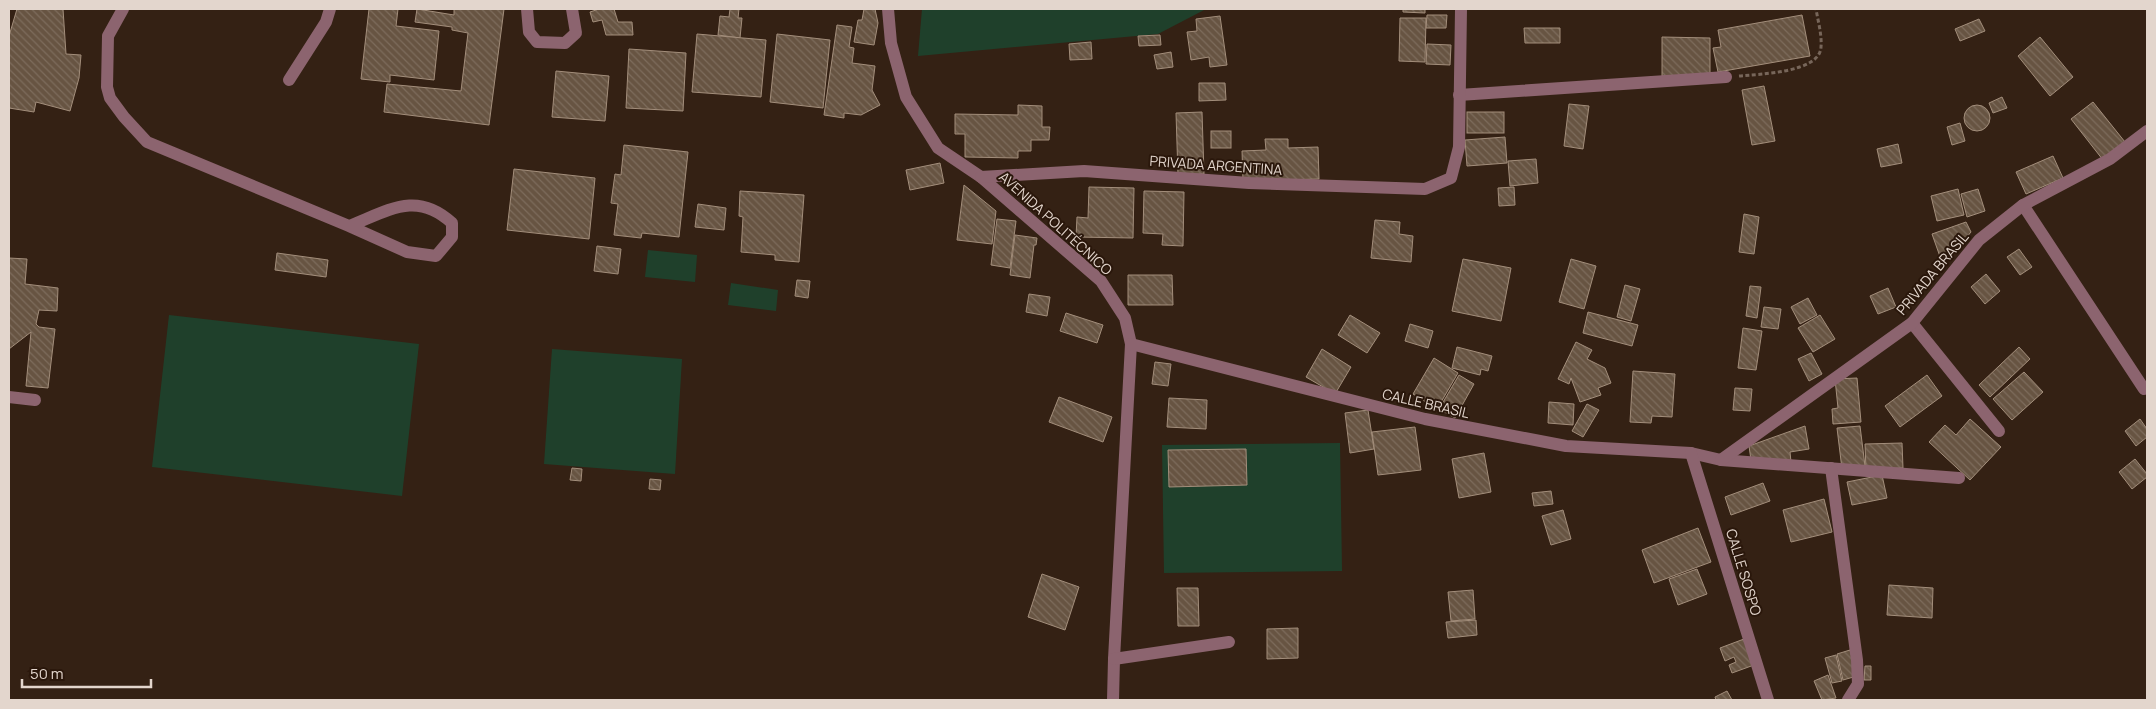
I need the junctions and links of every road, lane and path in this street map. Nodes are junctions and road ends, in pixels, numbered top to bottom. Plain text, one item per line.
1 (123, 9) edge
2 (330, 9) edge
3 (527, 9) edge
4 (572, 9) edge
5 (888, 9) edge
6 (1460, 9) edge
7 (1816, 9) edge
8 (1726, 77) joint
9 (289, 80) dead end
10 (1459, 95) junction
11 (2147, 131) edge
12 (981, 177) junction
13 (2023, 205) junction
14 (349, 226) junction
15 (1912, 323) junction
16 (1131, 344) junction
17 (2144, 389) dead end
18 (9, 397) edge
19 (34, 400) dead end
20 (1998, 431) dead end
21 (1691, 454) junction
22 (1721, 460) junction
23 (1831, 468) junction
24 (1959, 478) dead end
25 (1229, 642) dead end
26 (1114, 660) junction
27 (1113, 700) edge
28 (1768, 700) edge
29 (1848, 700) edge

1 - 14 street
2 - 9 street
3 - 4 street
5 - 12 street, AVENIDA POLITÉCNICO
6 - 10 street
7 - 8 path
8 - 10 street
10 - 12 street, PRIVADA ARGENTINA
11 - 13 street, PRIVADA BRASIL
12 - 16 street, AVENIDA POLITÉCNICO
13 - 15 street, PRIVADA BRASIL
13 - 17 street
14 - 14 street
15 - 20 street
15 - 22 street, PRIVADA BRASIL
16 - 21 street, CALLE BRASIL
16 - 26 street, AVENIDA POLITÉCNICO
18 - 19 street
21 - 22 street, CALLE BRASIL
21 - 28 street, CALLE SOSPO
22 - 23 street, CALLE BRASIL
23 - 24 street, CALLE BRASIL
23 - 29 street
25 - 26 street
26 - 27 street, AVENIDA POLITÉCNICO

